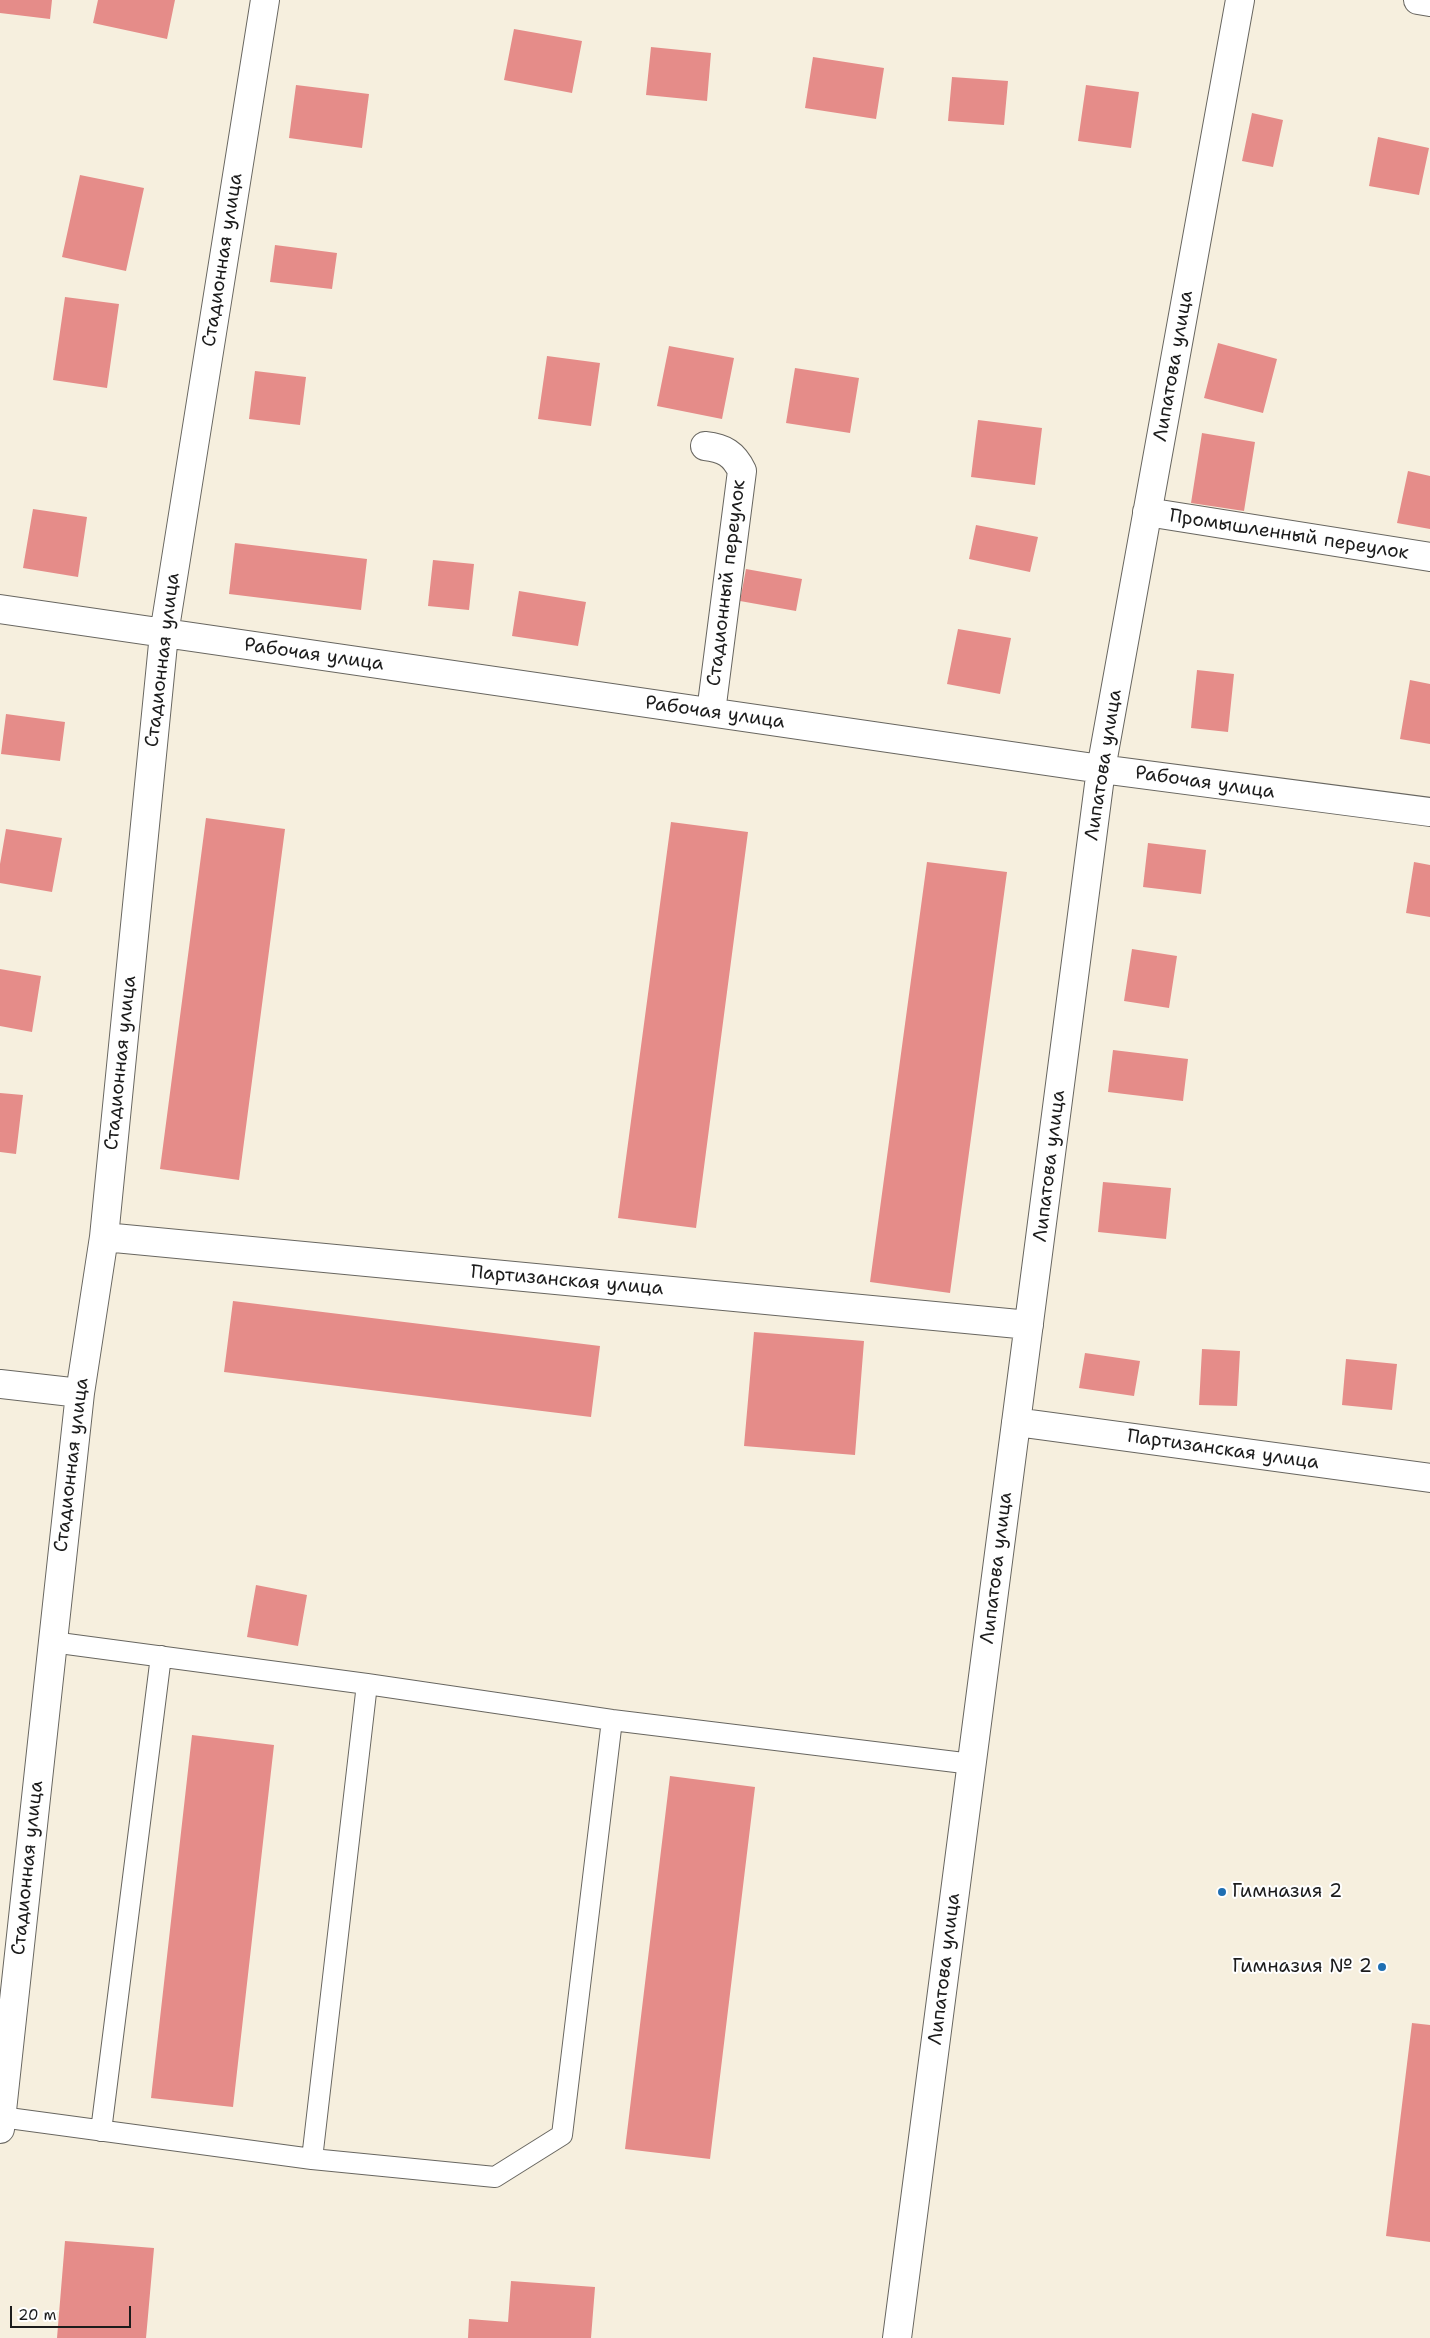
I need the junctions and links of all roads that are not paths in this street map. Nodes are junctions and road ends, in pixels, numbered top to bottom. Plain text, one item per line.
1 (265, 0) edge
2 (1240, 0) edge
3 (1418, 0) edge
4 (1430, 2) edge
5 (705, 446) dead end
6 (1147, 512) junction
7 (1430, 557) edge
8 (0, 609) edge
9 (164, 634) junction
10 (711, 712) junction
11 (1101, 769) junction
12 (1430, 812) edge
13 (104, 1237) junction
14 (1029, 1325) junction
15 (0, 1384) edge
16 (80, 1393) junction
17 (1016, 1422) junction
18 (1430, 1478) edge
19 (52, 1642) junction
20 (161, 1656) junction
21 (367, 1684) junction
22 (612, 1720) junction
23 (972, 1764) junction
24 (1, 2123) edge
25 (100, 2131) junction
26 (312, 2159) junction
27 (897, 2338) edge

1 - 9 street, Стадионная улица
2 - 6 street, Липатова улица
3 - 4 street
5 - 10 street, Стадионный переулок
6 - 7 street, Промышленный переулок
6 - 11 street, Липатова улица
8 - 9 street, Рабочая улица
9 - 10 street, Рабочая улица
9 - 13 street, Стадионная улица
10 - 11 street, Рабочая улица
11 - 12 street, Рабочая улица
11 - 14 street, Липатова улица
13 - 14 street, Партизанская улица
13 - 16 street, Стадионная улица
14 - 17 street, Липатова улица
15 - 16 street
16 - 19 street, Стадионная улица
17 - 18 street, Партизанская улица
17 - 23 street, Липатова улица
19 - 20 lane
19 - 24 street, Стадионная улица
20 - 21 lane
20 - 25 lane
21 - 22 lane
21 - 26 lane
22 - 23 lane
22 - 26 lane
23 - 27 street, Липатова улица
24 - 25 lane
25 - 26 lane

